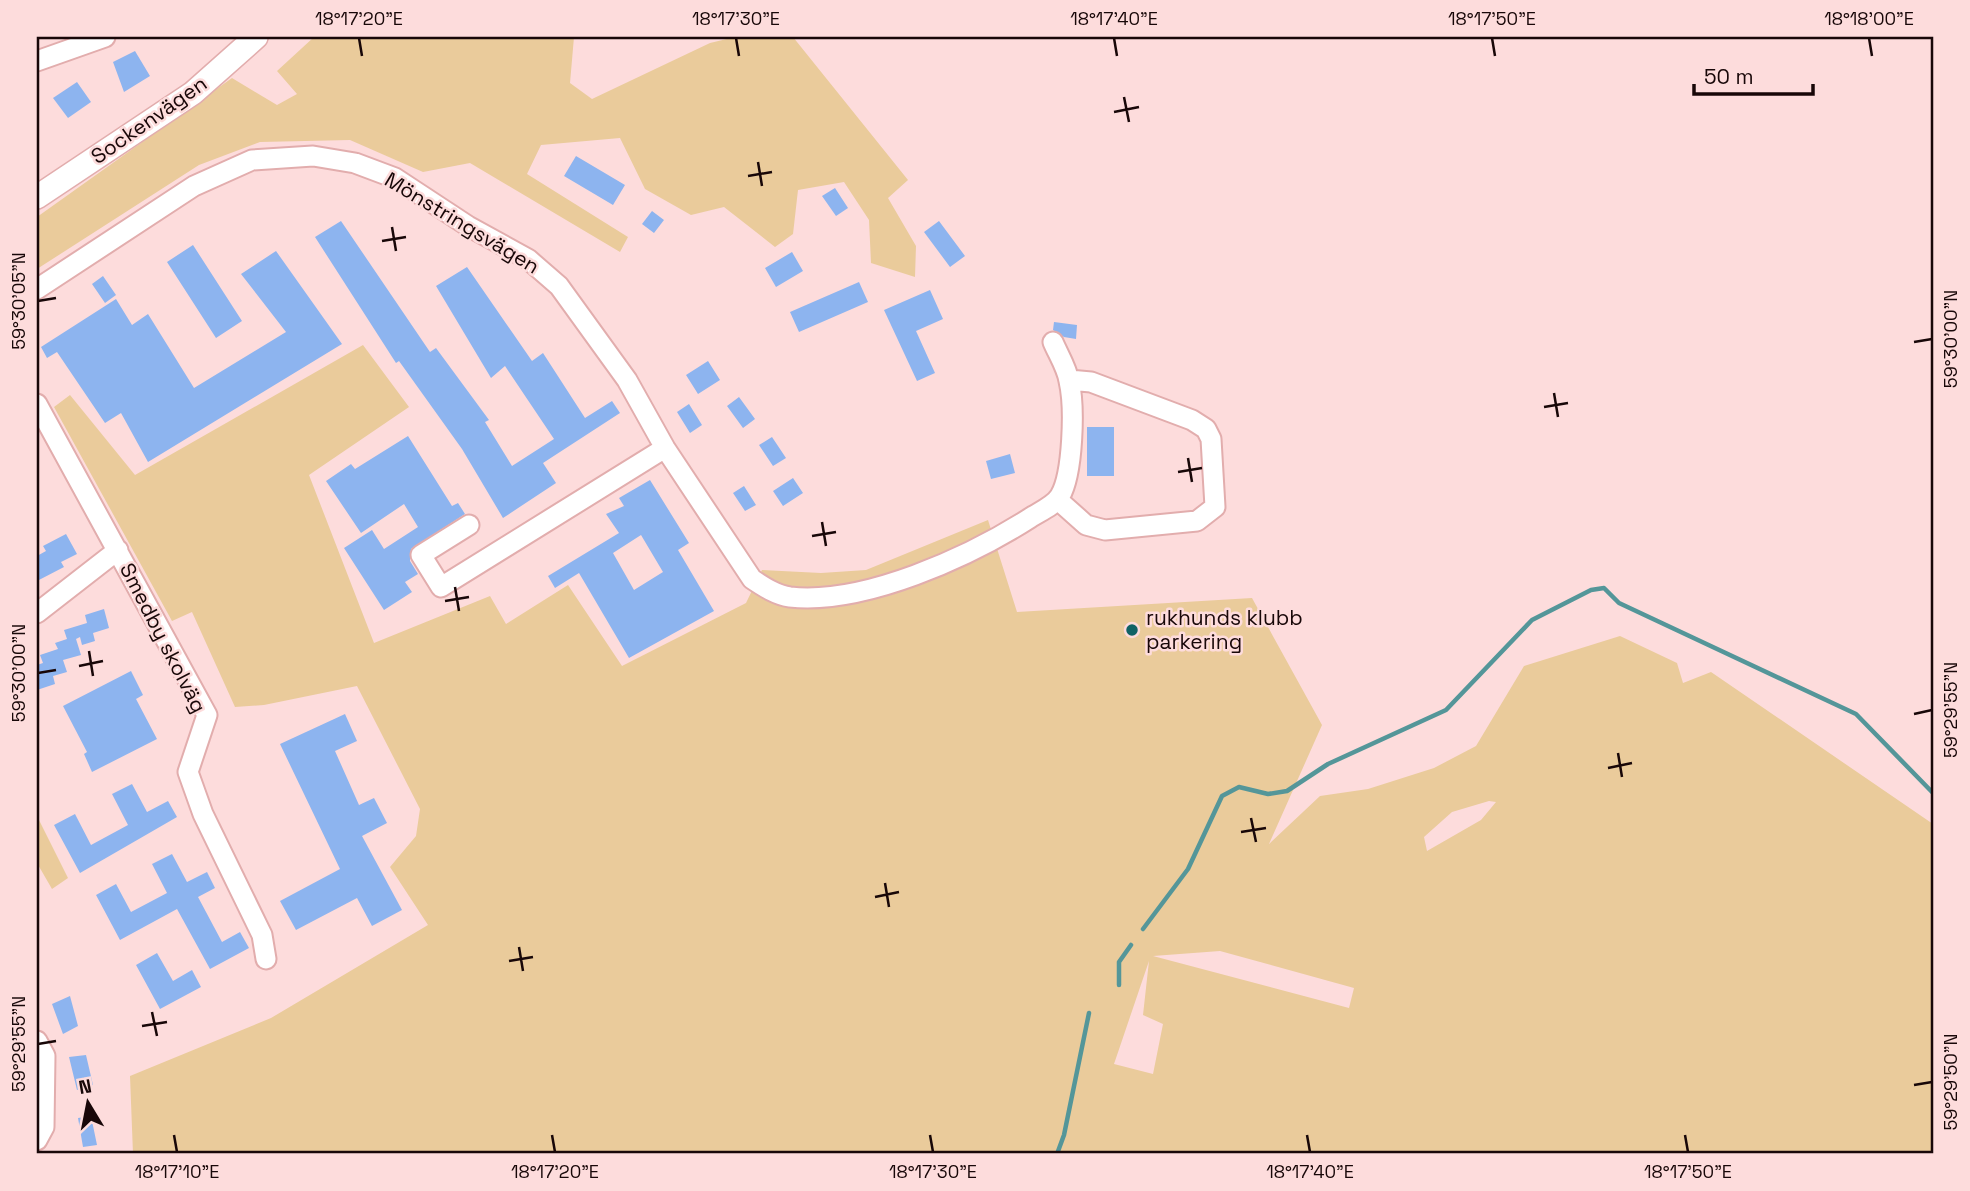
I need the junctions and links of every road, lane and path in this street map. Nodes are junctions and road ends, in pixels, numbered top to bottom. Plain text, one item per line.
1 (105, 37) edge
2 (256, 37) edge
3 (37, 61) edge
4 (37, 197) edge
5 (37, 289) edge
6 (1053, 342) dead end
7 (1069, 380) junction
8 (39, 410) edge
9 (665, 448) junction
10 (1058, 500) junction
11 (469, 525) dead end
12 (118, 550) junction
13 (37, 613) edge
14 (266, 959) dead end
15 (37, 1041) edge
16 (37, 1140) edge

1 - 3 street
2 - 4 street, Sockenvägen
5 - 9 street, Mönstringsvägen
6 - 7 street
7 - 10 street
7 - 10 street
8 - 12 street, Smedby skolväg
9 - 10 street, Mönstringsvägen
9 - 11 street
12 - 13 street
12 - 14 street, Smedby skolväg
15 - 16 street

